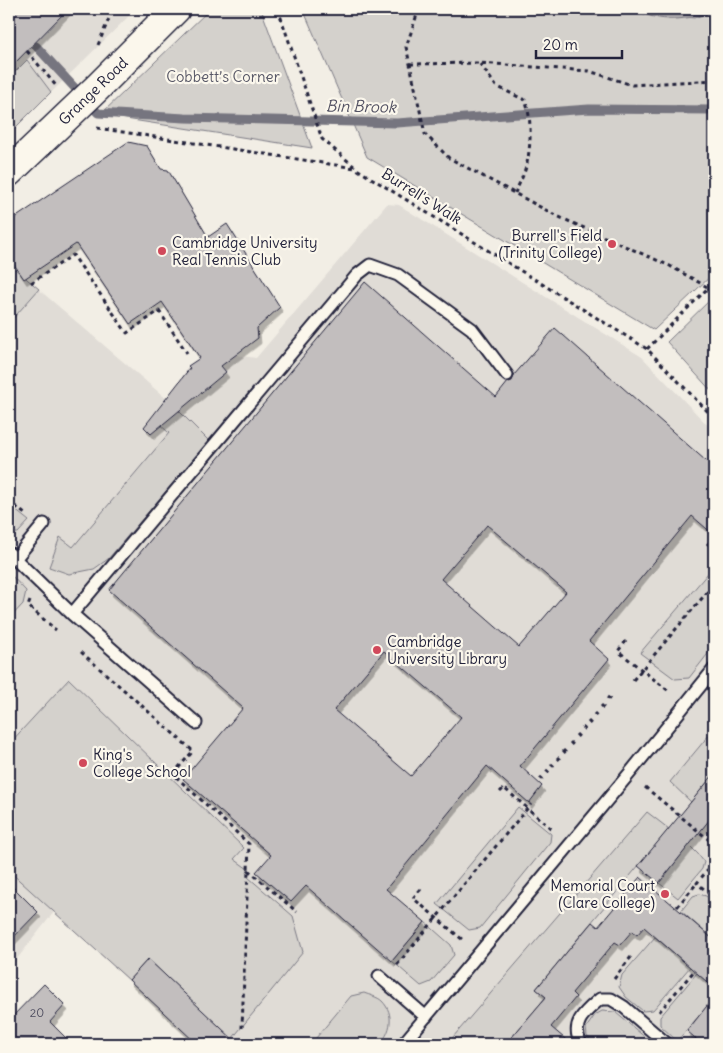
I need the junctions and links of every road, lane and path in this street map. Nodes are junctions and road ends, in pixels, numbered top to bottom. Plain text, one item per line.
1 (176, 9) edge
2 (278, 9) edge
3 (419, 9) edge
4 (27, 51) dead end
5 (480, 63) junction
6 (410, 64) junction
7 (714, 80) edge
8 (78, 106) junction
9 (356, 168) junction
10 (9, 172) edge
11 (515, 193) junction
12 (714, 282) edge
13 (31, 283) dead end
14 (709, 288) junction
15 (647, 349) junction
16 (187, 353) dead end
17 (508, 375) dead end
18 (714, 418) edge
19 (9, 501) edge
20 (42, 526) joint
21 (714, 542) edge
22 (707, 545) dead end
23 (12, 556) edge
24 (38, 582) junction
25 (714, 584) edge
26 (72, 614) junction
27 (58, 632) dead end
28 (626, 640) dead end
29 (81, 652) dead end
30 (714, 668) edge
31 (641, 670) junction
32 (633, 680) dead end
33 (607, 697) dead end
34 (612, 701) dead end
35 (684, 704) junction
36 (601, 705) dead end
37 (606, 709) dead end
38 (594, 713) dead end
39 (598, 718) dead end
40 (588, 721) dead end
41 (196, 722) dead end
42 (592, 725) dead end
43 (582, 727) dead end
44 (587, 731) dead end
45 (576, 734) dead end
46 (581, 739) dead end
47 (570, 742) dead end
48 (575, 746) dead end
49 (563, 750) dead end
50 (568, 755) dead end
51 (557, 757) dead end
52 (562, 762) dead end
53 (551, 764) dead end
54 (557, 769) dead end
55 (546, 770) dead end
56 (629, 774) junction
57 (552, 775) dead end
58 (540, 777) dead end
59 (546, 782) dead end
60 (500, 792) dead end
61 (531, 804) dead end
62 (528, 808) junction
63 (570, 844) junction
64 (714, 844) edge
65 (714, 862) edge
66 (248, 869) junction
67 (697, 883) junction
68 (421, 889) dead end
69 (714, 898) edge
70 (677, 907) dead end
71 (297, 912) dead end
72 (436, 918) junction
73 (478, 954) junction
74 (631, 957) dead end
75 (694, 970) dead end
76 (381, 979) joint
77 (611, 999) junction
78 (426, 1017) junction
79 (646, 1026) junction
80 (242, 1028) dead end
81 (403, 1044) edge
82 (581, 1044) edge
83 (666, 1044) edge

1 - 8 street, Grange Road
2 - 9 path
3 - 6 path
4 - 8 path
5 - 6 path
5 - 7 path
5 - 11 path
6 - 11 path
8 - 9 path, Burrell's Walk
8 - 10 street, Grange Road
9 - 15 path, Burrell's Walk
11 - 14 path
12 - 14 path
13 - 16 path
14 - 15 path
15 - 18 path, Burrell's Walk
17 - 26 lane
19 - 20 path
20 - 23 lane
21 - 22 path
23 - 24 lane
24 - 26 lane
24 - 27 path
25 - 31 path
26 - 41 lane
28 - 31 path
29 - 66 path
30 - 35 lane
31 - 32 path
31 - 35 path
33 - 34 path
35 - 56 lane
36 - 37 path
38 - 39 path
40 - 42 path
43 - 44 path
45 - 46 path
47 - 48 path
49 - 50 path
51 - 52 path
53 - 54 path
55 - 57 path
56 - 63 lane
56 - 64 path
58 - 59 path
60 - 62 path
61 - 62 path
62 - 63 path
62 - 72 path
63 - 73 lane
65 - 67 path
66 - 71 path
66 - 80 path
67 - 69 path
67 - 70 path
68 - 72 path
72 - 73 path
72 - 76 path
73 - 78 lane
74 - 77 path
75 - 79 path
76 - 78 lane
77 - 79 lane
77 - 82 lane
78 - 81 lane
79 - 83 lane

